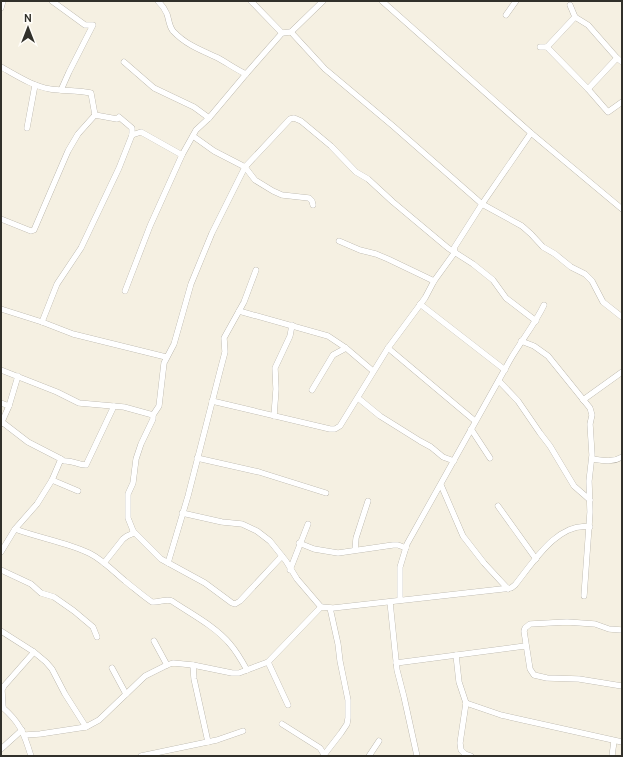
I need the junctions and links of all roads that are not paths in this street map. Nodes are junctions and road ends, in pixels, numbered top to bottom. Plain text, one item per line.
1 (3, 1) edge
2 (52, 1) edge
3 (158, 1) edge
4 (250, 1) edge
5 (322, 1) edge
6 (382, 1) edge
7 (516, 1) edge
8 (570, 5) dead end
9 (1, 8) edge
10 (506, 15) dead end
11 (575, 17) junction
12 (291, 32) junction
13 (282, 33) junction
14 (547, 47) junction
15 (540, 48) dead end
16 (616, 58) junction
17 (124, 62) dead end
18 (622, 62) edge
19 (1, 67) edge
20 (246, 74) junction
21 (35, 85) junction
22 (61, 90) junction
23 (588, 90) junction
24 (622, 102) edge
25 (94, 116) junction
26 (210, 118) junction
27 (26, 128) dead end
28 (132, 128) junction
29 (141, 132) junction
30 (531, 133) junction
31 (132, 135) junction
32 (193, 136) junction
33 (182, 155) junction
34 (245, 167) junction
35 (607, 193) dead end
36 (482, 204) junction
37 (313, 205) dead end
38 (622, 206) edge
39 (622, 209) edge
40 (1, 218) edge
41 (339, 241) dead end
42 (455, 252) junction
43 (256, 270) dead end
44 (434, 281) junction
45 (125, 291) dead end
46 (420, 304) junction
47 (544, 305) dead end
48 (1, 309) edge
49 (239, 311) junction
50 (622, 317) edge
51 (536, 321) junction
52 (42, 322) junction
53 (292, 325) junction
54 (521, 341) junction
55 (346, 348) junction
56 (388, 348) junction
57 (166, 357) junction
58 (1, 370) edge
59 (505, 370) junction
60 (373, 371) junction
61 (622, 372) edge
62 (18, 376) junction
63 (499, 381) junction
64 (312, 390) dead end
65 (358, 398) junction
66 (583, 400) junction
67 (212, 401) junction
68 (1, 403) edge
69 (9, 406) junction
70 (114, 406) junction
71 (153, 415) junction
72 (274, 416) junction
73 (475, 421) junction
74 (1, 423) edge
75 (471, 429) junction
76 (622, 457) edge
77 (197, 458) junction
78 (490, 458) dead end
79 (61, 459) junction
80 (592, 459) junction
81 (454, 461) junction
82 (52, 480) junction
83 (441, 485) junction
84 (78, 491) dead end
85 (326, 493) dead end
86 (590, 500) junction
87 (368, 501) dead end
88 (498, 506) dead end
89 (182, 513) junction
90 (129, 523) junction
91 (308, 524) dead end
92 (590, 527) junction
93 (15, 529) junction
94 (134, 533) junction
95 (123, 539) junction
96 (300, 543) junction
97 (406, 548) junction
98 (355, 550) junction
99 (1, 552) edge
100 (282, 556) junction
101 (536, 559) junction
102 (104, 563) junction
103 (168, 563) junction
104 (1, 570) edge
105 (290, 570) junction
106 (508, 588) junction
107 (584, 596) dead end
108 (400, 600) junction
109 (390, 602) junction
110 (321, 607) junction
111 (330, 608) junction
112 (622, 630) edge
113 (1, 631) edge
114 (97, 636) dead end
115 (154, 641) dead end
116 (525, 646) junction
117 (34, 652) junction
118 (456, 655) junction
119 (268, 662) junction
120 (396, 663) junction
121 (167, 665) junction
122 (193, 665) junction
123 (112, 668) dead end
124 (247, 670) junction
125 (622, 686) edge
126 (126, 694) junction
127 (466, 703) junction
128 (288, 705) dead end
129 (2, 707) edge
130 (282, 724) dead end
131 (86, 727) junction
132 (243, 730) dead end
133 (24, 732) junction
134 (379, 741) dead end
135 (614, 741) junction
136 (208, 742) junction
137 (622, 742) edge
138 (1, 749) edge
139 (324, 755) edge
140 (31, 756) edge
141 (141, 756) edge
142 (369, 756) edge
143 (417, 756) edge
144 (471, 756) edge
145 (612, 756) edge

1 - 9 street
2 - 22 street
3 - 20 street
4 - 13 street
5 - 12 street
6 - 30 street
7 - 10 street
8 - 11 street
11 - 14 street
11 - 16 street
12 - 13 street
12 - 36 street
13 - 20 street
14 - 15 street
14 - 23 street
16 - 18 street
16 - 23 street
17 - 26 street
19 - 21 street
20 - 26 street
21 - 22 street
21 - 27 street
22 - 25 street
23 - 24 street
25 - 28 street
25 - 40 street
26 - 32 street
28 - 29 street
28 - 31 street
29 - 31 street
29 - 33 street
30 - 36 street
30 - 39 street
31 - 52 street
32 - 33 street
32 - 34 street
33 - 45 street
34 - 37 street
34 - 42 street
34 - 57 street
35 - 38 street
36 - 42 street
36 - 50 street
41 - 44 street
42 - 44 street
42 - 51 street
43 - 49 street
44 - 46 street
46 - 56 street
46 - 59 street
47 - 51 street
48 - 52 street
49 - 53 street
49 - 67 street
51 - 54 street
52 - 57 street
53 - 55 street
53 - 72 street
54 - 59 street
54 - 66 street
55 - 60 street
55 - 64 street
56 - 60 street
56 - 73 street
57 - 71 street
58 - 62 street
59 - 63 street
60 - 65 street
61 - 66 street
62 - 69 street
62 - 70 street
63 - 73 street
63 - 86 street
65 - 72 street
65 - 81 street
66 - 80 street
67 - 72 street
67 - 77 street
68 - 69 street
69 - 74 street
70 - 71 street
70 - 79 street
71 - 90 street
73 - 75 street
74 - 79 street
75 - 78 street
75 - 81 street
76 - 80 street
77 - 85 street
77 - 89 street
79 - 82 street
80 - 86 street
81 - 83 street
82 - 84 street
82 - 93 street
83 - 97 street
83 - 106 street
86 - 92 street
87 - 98 street
88 - 101 street
89 - 100 street
89 - 103 street
90 - 94 street
90 - 95 street
91 - 96 street
92 - 101 street
92 - 107 street
93 - 99 street
93 - 102 street
94 - 95 street
94 - 103 street
95 - 102 street
96 - 98 street
96 - 105 street
97 - 98 street
97 - 108 street
100 - 103 street
100 - 105 street
101 - 106 street
102 - 124 street
104 - 114 street
105 - 110 street
106 - 108 street
108 - 109 street
109 - 111 street
109 - 120 street
110 - 111 street
110 - 119 street
111 - 139 street
112 - 116 street
113 - 117 street
115 - 121 street
116 - 118 street
116 - 125 street
117 - 129 street
117 - 131 street
118 - 120 street
118 - 127 street
119 - 124 street
119 - 128 street
120 - 143 street
121 - 122 street
121 - 126 street
122 - 124 street
122 - 136 street
123 - 126 street
126 - 131 street
127 - 135 street
127 - 144 street
129 - 133 street
130 - 139 street
131 - 133 street
132 - 136 street
133 - 138 street
133 - 140 street
134 - 142 street
135 - 137 street
135 - 145 street
136 - 141 street

